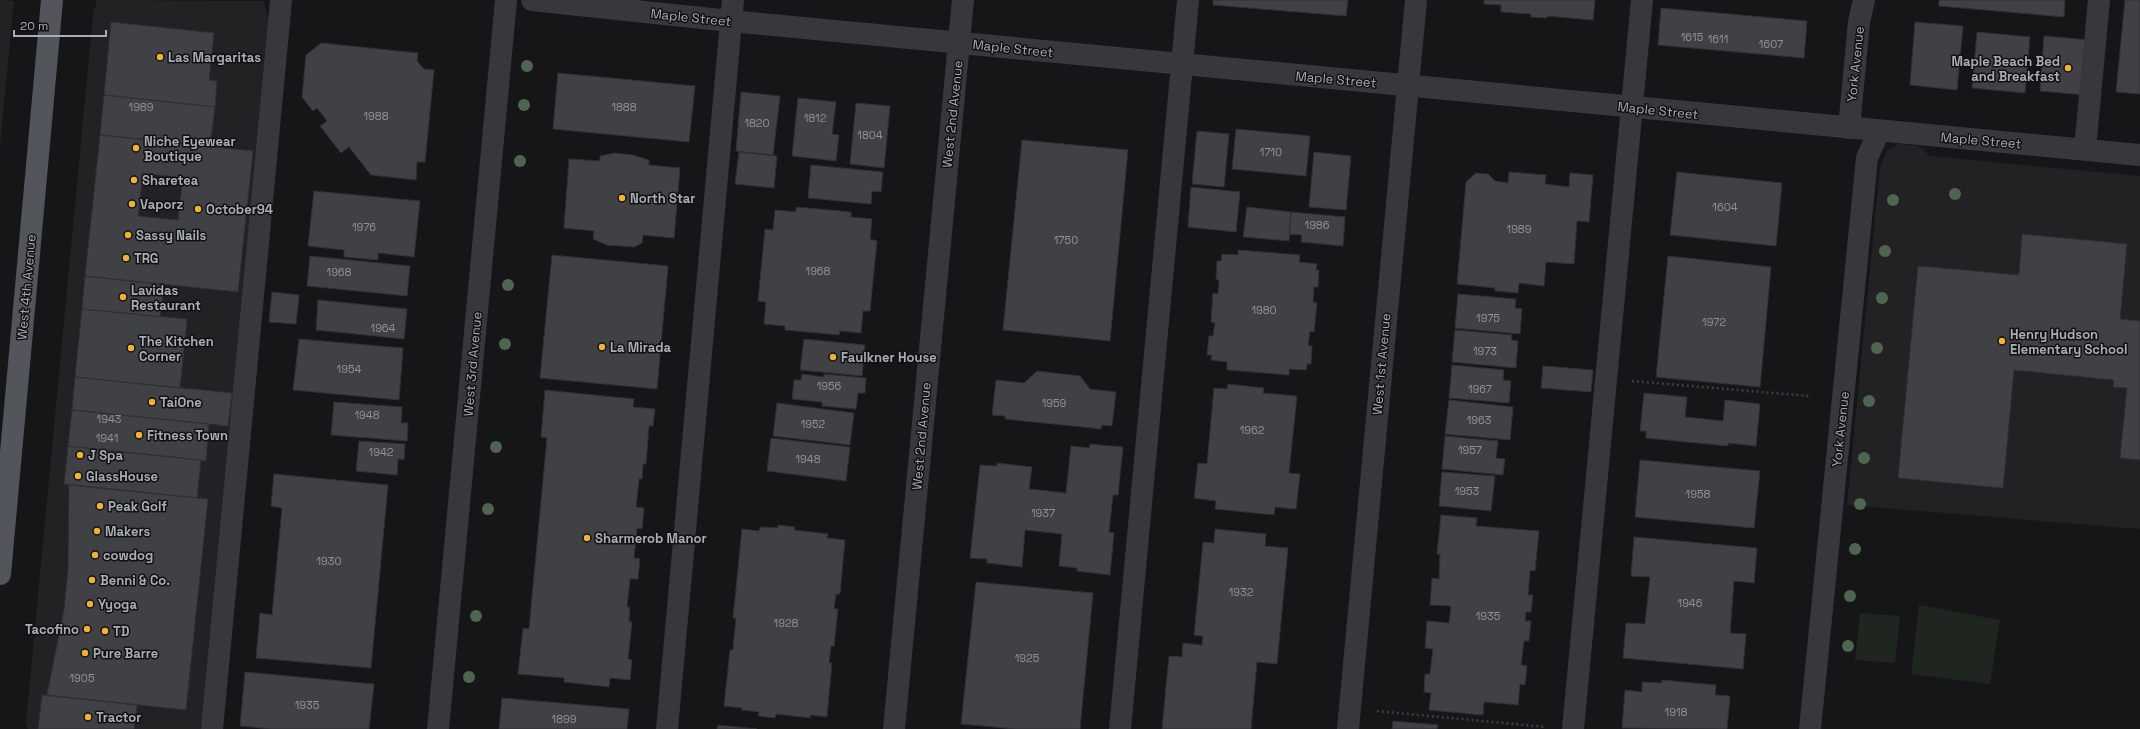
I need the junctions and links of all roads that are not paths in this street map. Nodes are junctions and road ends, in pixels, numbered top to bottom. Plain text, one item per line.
1 (52, 0) edge
2 (281, 0) edge
3 (506, 0) edge
4 (532, 0) edge
5 (963, 0) edge
6 (1188, 0) edge
7 (1416, 0) edge
8 (1642, 0) edge
9 (1864, 0) edge
10 (2099, 0) edge
11 (732, 10) edge
12 (959, 43) junction
13 (1182, 64) junction
14 (1407, 86) junction
15 (1632, 107) junction
16 (1849, 128) junction
17 (1879, 131) junction
18 (2085, 149) junction
19 (2140, 155) edge
20 (0, 574) edge
21 (212, 729) edge
22 (438, 729) edge
23 (667, 729) edge
24 (894, 729) edge
25 (1120, 729) edge
26 (1348, 729) edge
27 (1573, 729) edge
28 (1810, 729) edge

1 - 20 main road, West 4th Avenue
2 - 21 street
3 - 22 street, West 3rd Avenue
4 - 11 street, Maple Street
5 - 12 street, West 2nd Avenue
6 - 13 street
7 - 14 street, West 1st Avenue
8 - 15 street
9 - 16 street, York Avenue
10 - 18 street
11 - 12 street, Maple Street
11 - 23 street
12 - 13 street, Maple Street
12 - 24 street, West 2nd Avenue
13 - 14 street, Maple Street
13 - 25 street
14 - 15 street, Maple Street
14 - 26 street, West 1st Avenue
15 - 16 street, Maple Street
15 - 27 street
16 - 17 street, Maple Street
17 - 18 street, Maple Street
17 - 28 street, York Avenue
18 - 19 street, Maple Street

